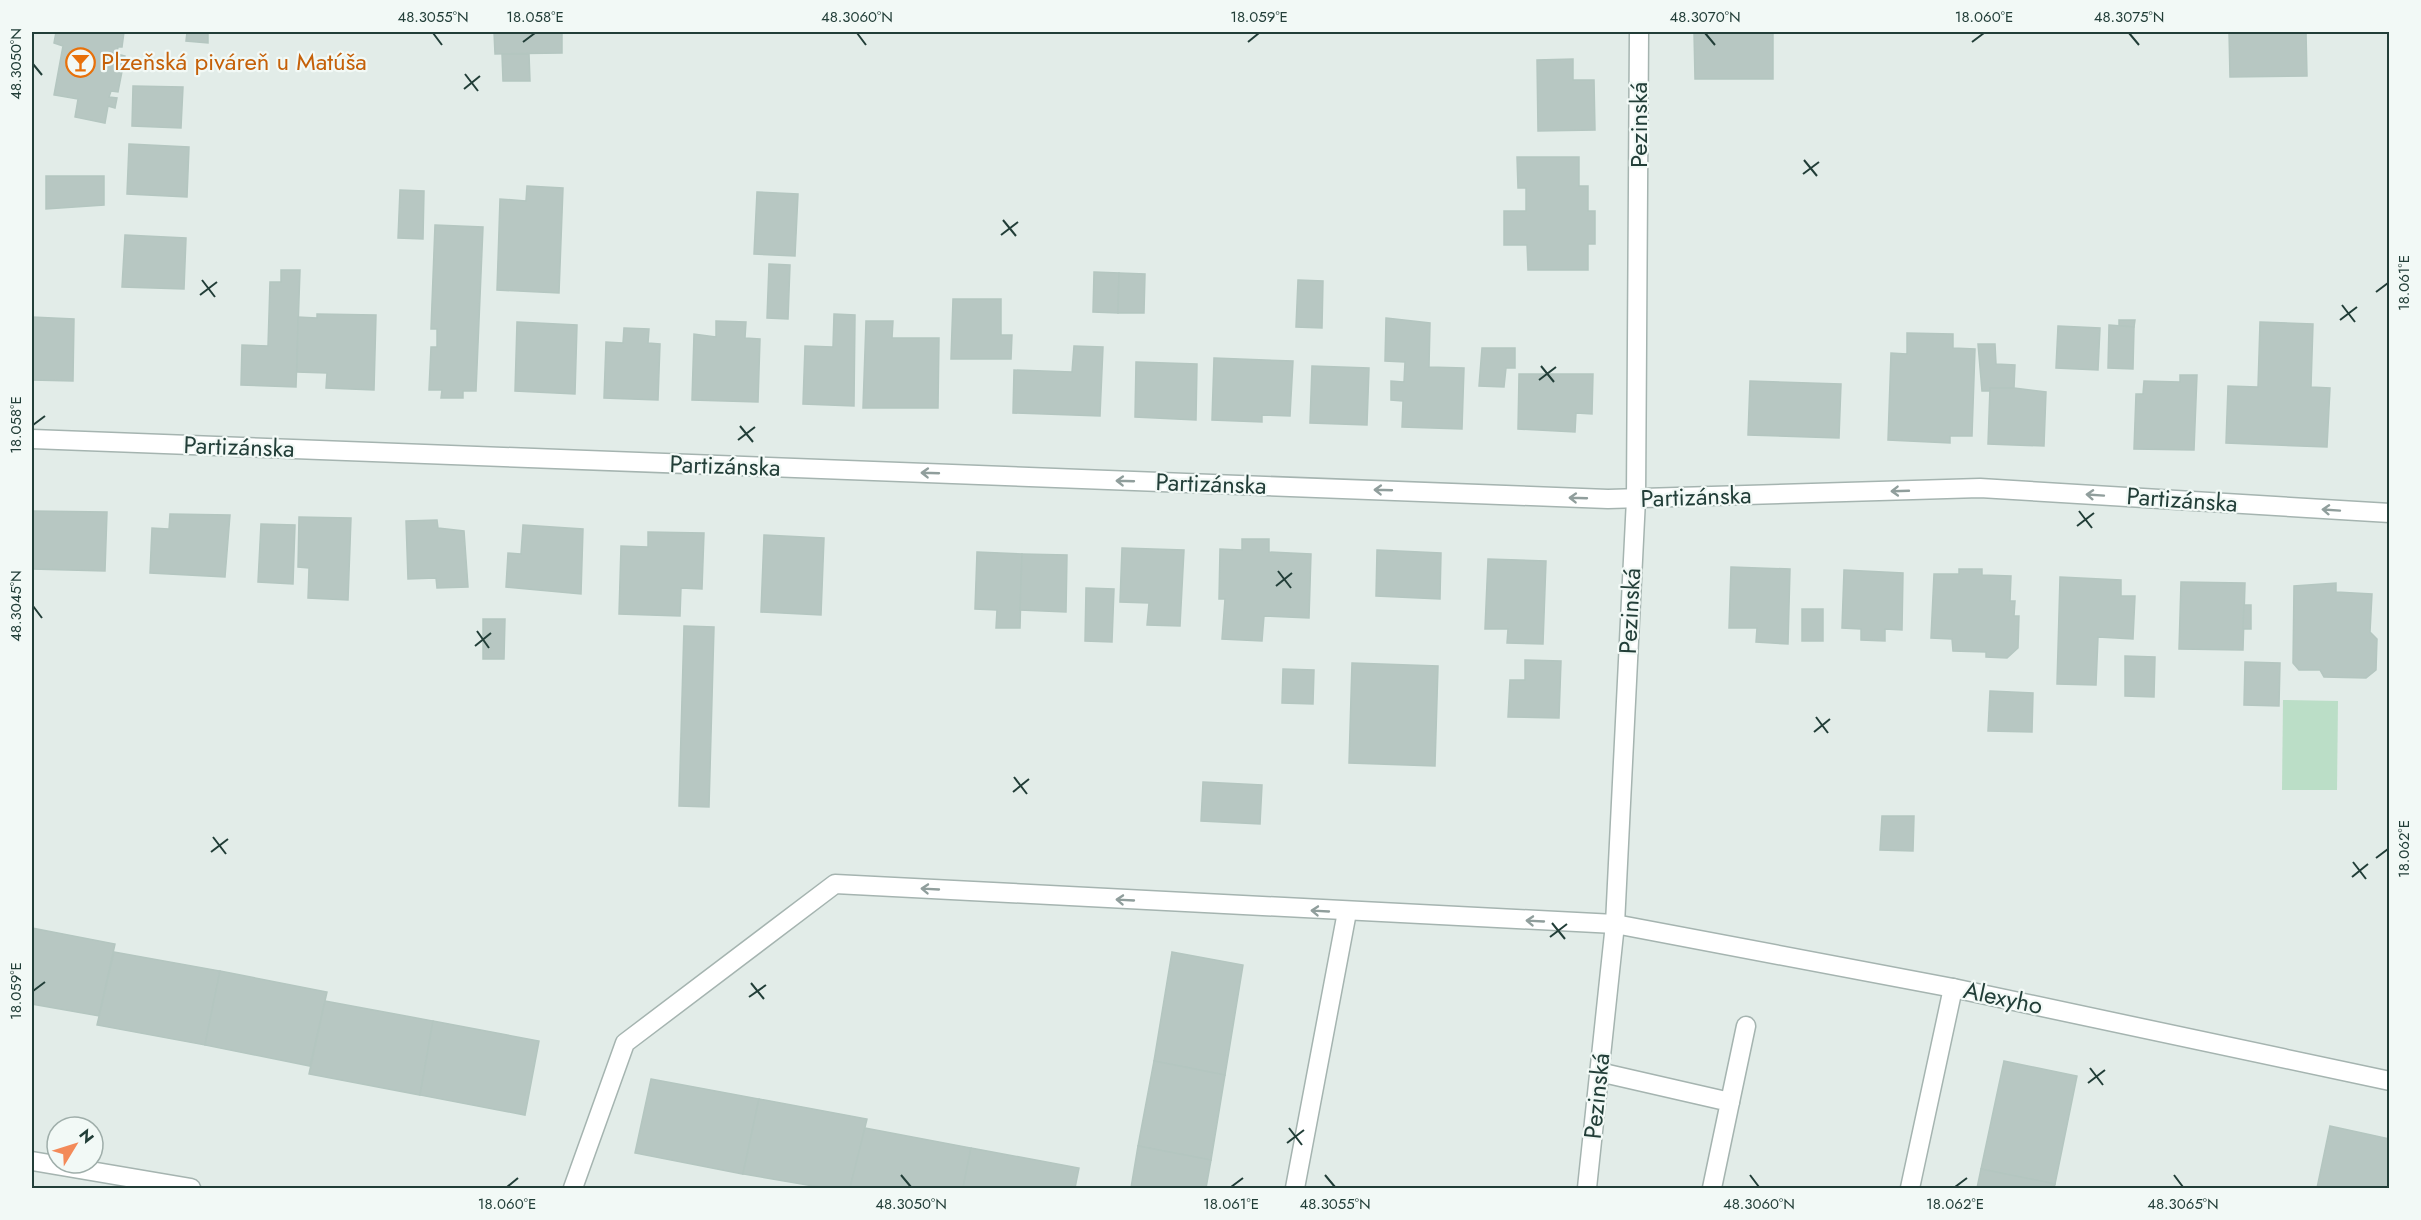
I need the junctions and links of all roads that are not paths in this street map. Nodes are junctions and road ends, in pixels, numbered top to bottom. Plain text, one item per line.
1 (1639, 32) edge
2 (32, 440) edge
3 (1636, 499) junction
4 (2390, 513) edge
5 (1347, 912) junction
6 (1615, 924) junction
7 (1953, 988) junction
8 (1746, 1026) dead end
9 (1599, 1072) junction
10 (2390, 1081) edge
11 (1730, 1102) junction
12 (32, 1161) edge
13 (192, 1188) edge
14 (573, 1188) edge
15 (1295, 1188) edge
16 (1587, 1188) edge
17 (1712, 1188) edge
18 (1910, 1188) edge

1 - 3 street, Pezinská
3 -> 2 street, Partizánska
4 -> 3 street, Partizánska
3 - 6 street, Pezinská
6 -> 5 street, Alexyho
5 -> 14 street, Alexyho
5 - 15 street
6 - 7 street, Alexyho
6 - 9 street, Pezinská
7 - 10 street, Alexyho
7 - 18 street
8 - 11 street
9 - 11 street
9 - 16 street, Pezinská
11 - 17 street
12 - 13 street

